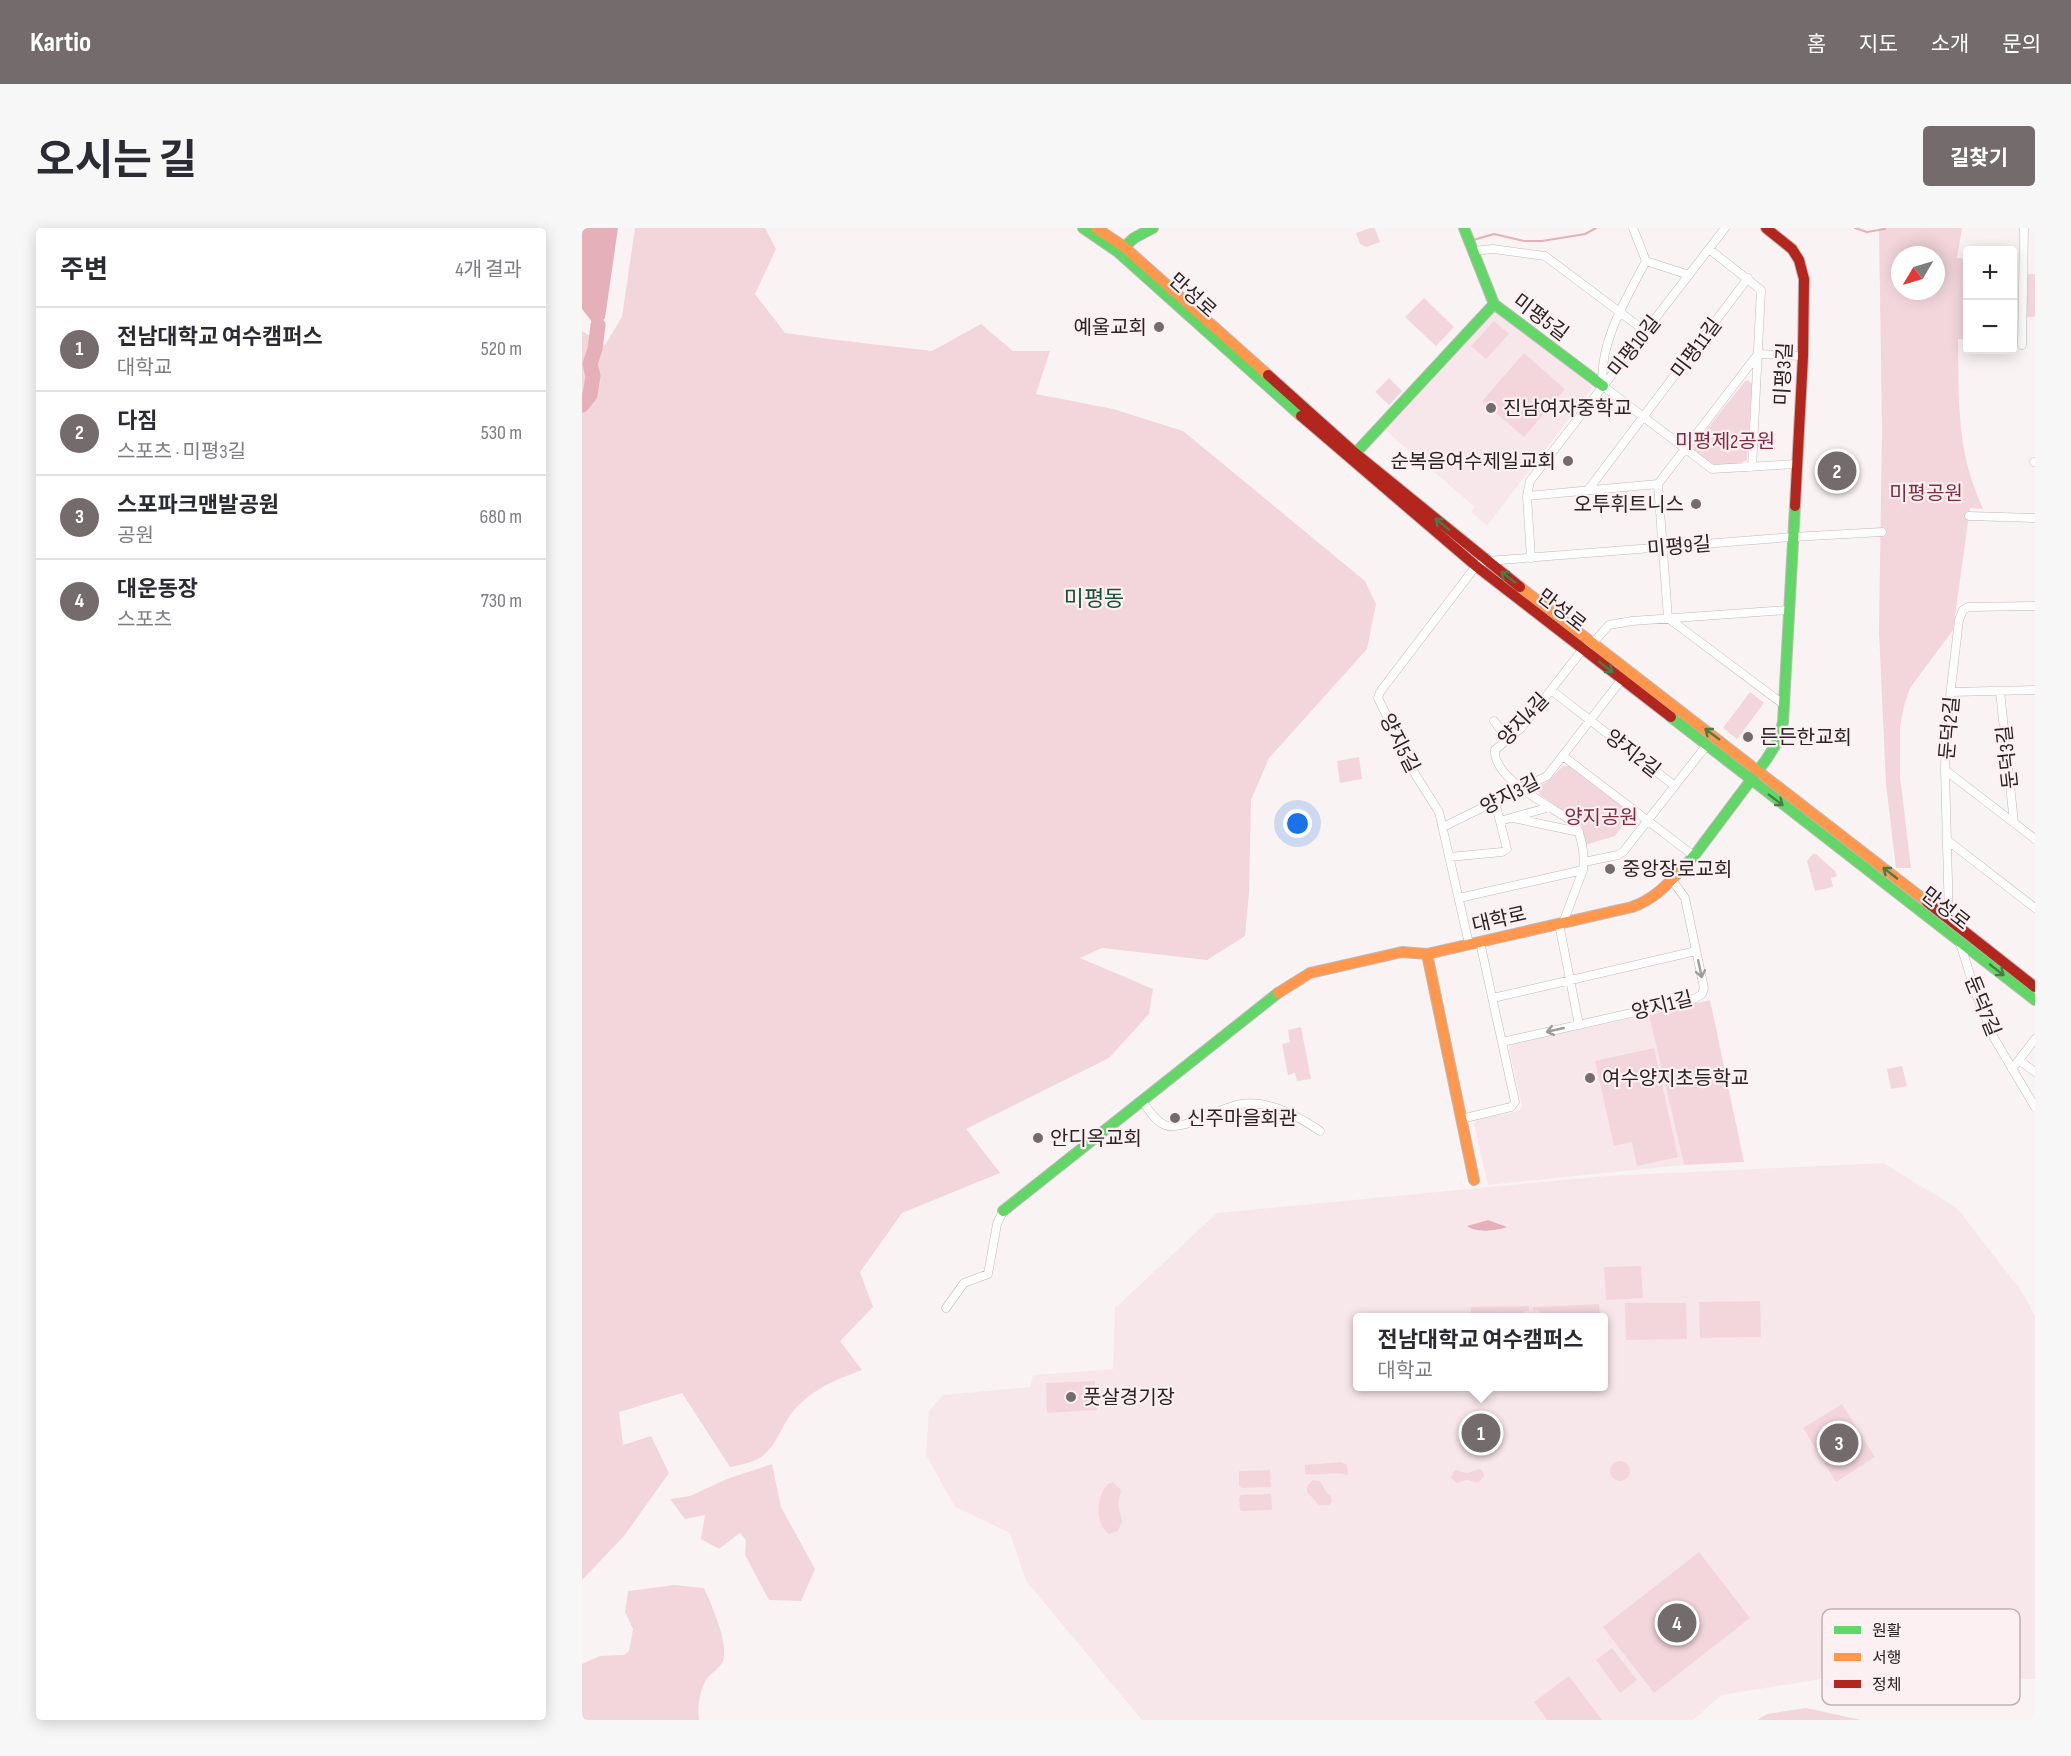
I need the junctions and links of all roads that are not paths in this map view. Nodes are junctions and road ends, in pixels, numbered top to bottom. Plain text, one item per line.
1 (1083, 228) edge
2 (1096, 228) edge
3 (1153, 228) edge
4 (1464, 228) edge
5 (1634, 228) edge
6 (1725, 228) edge
7 (1766, 228) edge
8 (2024, 228) edge
9 (1121, 249) junction
10 (1708, 249) junction
11 (1473, 251) junction
12 (1646, 261) junction
13 (1689, 275) junction
14 (1748, 278) junction
15 (1494, 304) junction
16 (1619, 311) junction
17 (1645, 331) junction
18 (2022, 345) dead end
19 (1758, 354) junction
20 (1803, 356) junction
21 (1603, 386) junction
22 (1643, 417) junction
23 (1685, 449) junction
24 (1352, 456) junction
25 (1797, 464) junction
26 (1752, 467) junction
27 (1658, 484) junction
28 (1588, 490) junction
29 (1527, 496) junction
30 (1968, 516) dead end
31 (2035, 518) edge
32 (1882, 532) dead end
33 (1792, 537) junction
34 (1662, 547) junction
35 (1531, 558) junction
36 (1487, 561) junction
37 (1476, 566) junction
38 (2035, 606) edge
39 (1788, 610) junction
40 (1668, 618) junction
41 (1588, 646) junction
42 (1622, 679) junction
43 (1551, 690) junction
44 (2035, 690) edge
45 (2000, 691) junction
46 (1952, 692) junction
47 (1783, 704) junction
48 (1494, 721) dead end
49 (1591, 721) junction
50 (1508, 739) junction
51 (1706, 746) junction
52 (1563, 756) junction
53 (1759, 770) junction
54 (1945, 770) junction
55 (1751, 780) junction
56 (1675, 786) junction
57 (1523, 788) junction
58 (1495, 802) junction
59 (1551, 807) junction
60 (1513, 818) junction
61 (1649, 820) junction
62 (1500, 821) junction
63 (2014, 823) junction
64 (1443, 828) junction
65 (1579, 832) junction
66 (2035, 839) edge
67 (1947, 840) junction
68 (1694, 856) junction
69 (1449, 857) junction
70 (1583, 866) junction
71 (1672, 880) junction
72 (1459, 898) junction
73 (2035, 908) edge
74 (1949, 919) junction
75 (1561, 924) junction
76 (1960, 941) junction
77 (1475, 943) junction
78 (1696, 951) junction
79 (1427, 954) junction
80 (1570, 980) junction
81 (2035, 987) edge
82 (1493, 998) junction
83 (2035, 1000) edge
84 (1579, 1025) junction
85 (2035, 1039) edge
86 (1502, 1042) junction
87 (2019, 1060) junction
88 (2012, 1069) junction
89 (2035, 1072) edge
90 (1142, 1101) junction
91 (2035, 1107) edge
92 (1461, 1119) junction
93 (1320, 1131) dead end
94 (1474, 1180) dead end
95 (1003, 1210) joint
96 (946, 1308) dead end

1 - 9 street, 만성로
2 - 9 street, 만성로
3 - 9 street
4 - 11 street, 미평5길
5 - 12 street
6 - 10 street, 미평10길
7 - 20 street, 미평3길
8 - 18 street
9 - 24 street, 만성로
10 - 13 street, 미평10길
10 - 14 street
11 - 15 street, 미평5길
11 - 16 street
12 - 13 street
12 - 16 street
13 - 17 street, 미평10길
14 - 19 street
14 - 22 street, 미평11길
15 - 21 street, 미평5길
15 - 24 street
16 - 17 street
16 - 21 street
17 - 21 street, 미평10길
19 - 20 street
19 - 23 street
19 - 26 street
20 - 25 street, 미평3길
21 - 22 street
21 - 29 street, 미평10길
22 - 23 street
22 - 28 street
23 - 26 street
23 - 27 street
36 -> 24 street, 만성로
24 - 37 street, 만성로
25 - 26 street
25 - 33 street, 미평3길
27 - 28 street
27 - 34 street
28 - 29 street
29 - 35 street, 미평10길
30 - 31 street
32 - 33 street, 미평9길
33 - 34 street, 미평9길
33 - 39 street, 미평3길
34 - 35 street, 미평9길
34 - 40 street
35 - 36 street, 미평9길
36 - 37 street, 미평9길
41 -> 36 street, 만성로
37 - 41 street, 만성로
37 - 64 street, 양지5길
38 - 46 street, 둔덕2길
39 - 40 street
39 - 47 street, 미평3길
40 - 41 street
40 - 47 street
41 -> 42 street, 만성로
41 - 43 street, 양지4길
53 -> 41 street, 만성로
42 - 49 street, 양지3길
42 - 51 street, 만성로
43 - 49 street
43 - 50 street, 양지4길
44 - 45 street
45 - 46 street
45 - 63 street, 둔덕3길
46 - 54 street, 둔덕2길
47 - 53 street, 미평3길
48 - 50 street
49 - 52 street, 양지3길
49 - 56 street, 양지2길
50 - 57 street, 양지4길
51 - 55 street, 만성로
51 - 56 street, 양지2길
52 - 57 street, 양지3길
52 - 61 street
53 - 55 street, 미평3길
74 -> 53 street, 만성로
54 - 63 street
54 - 67 street, 둔덕2길
55 - 68 street, 대학로
55 -> 76 street, 만성로
56 - 61 street, 양지2길
57 - 58 street, 양지3길
57 - 59 street
58 - 62 street
58 - 64 street, 양지3길
59 - 60 street
59 - 65 street
60 - 62 street
60 - 65 street
61 - 68 street
61 - 70 street, 양지2길
62 - 69 street
63 - 66 street
64 - 69 street, 양지5길
65 - 70 street
67 - 73 street
67 - 74 street, 둔덕2길
68 - 71 street, 대학로
69 - 72 street, 양지5길
70 - 72 street, 양지2길
70 - 75 street
71 - 75 street, 대학로
71 - 78 street, 양지1길
72 - 77 street, 양지5길
74 - 81 street, 만성로
75 - 77 street, 대학로
75 - 80 street
76 -> 83 street, 만성로
76 - 88 street, 둔덕7길
77 - 79 street, 대학로
77 - 82 street
78 - 80 street
78 -> 84 street, 양지1길
79 - 90 street, 대학로
79 - 92 street
80 - 82 street
80 - 84 street
82 - 86 street
84 -> 86 street, 양지1길
85 - 87 street, 둔덕7길
86 - 92 street
87 - 88 street, 둔덕7길
87 - 89 street
88 - 91 street, 둔덕7길
90 - 93 street
90 - 95 street, 대학로
92 - 94 street
95 - 96 street

